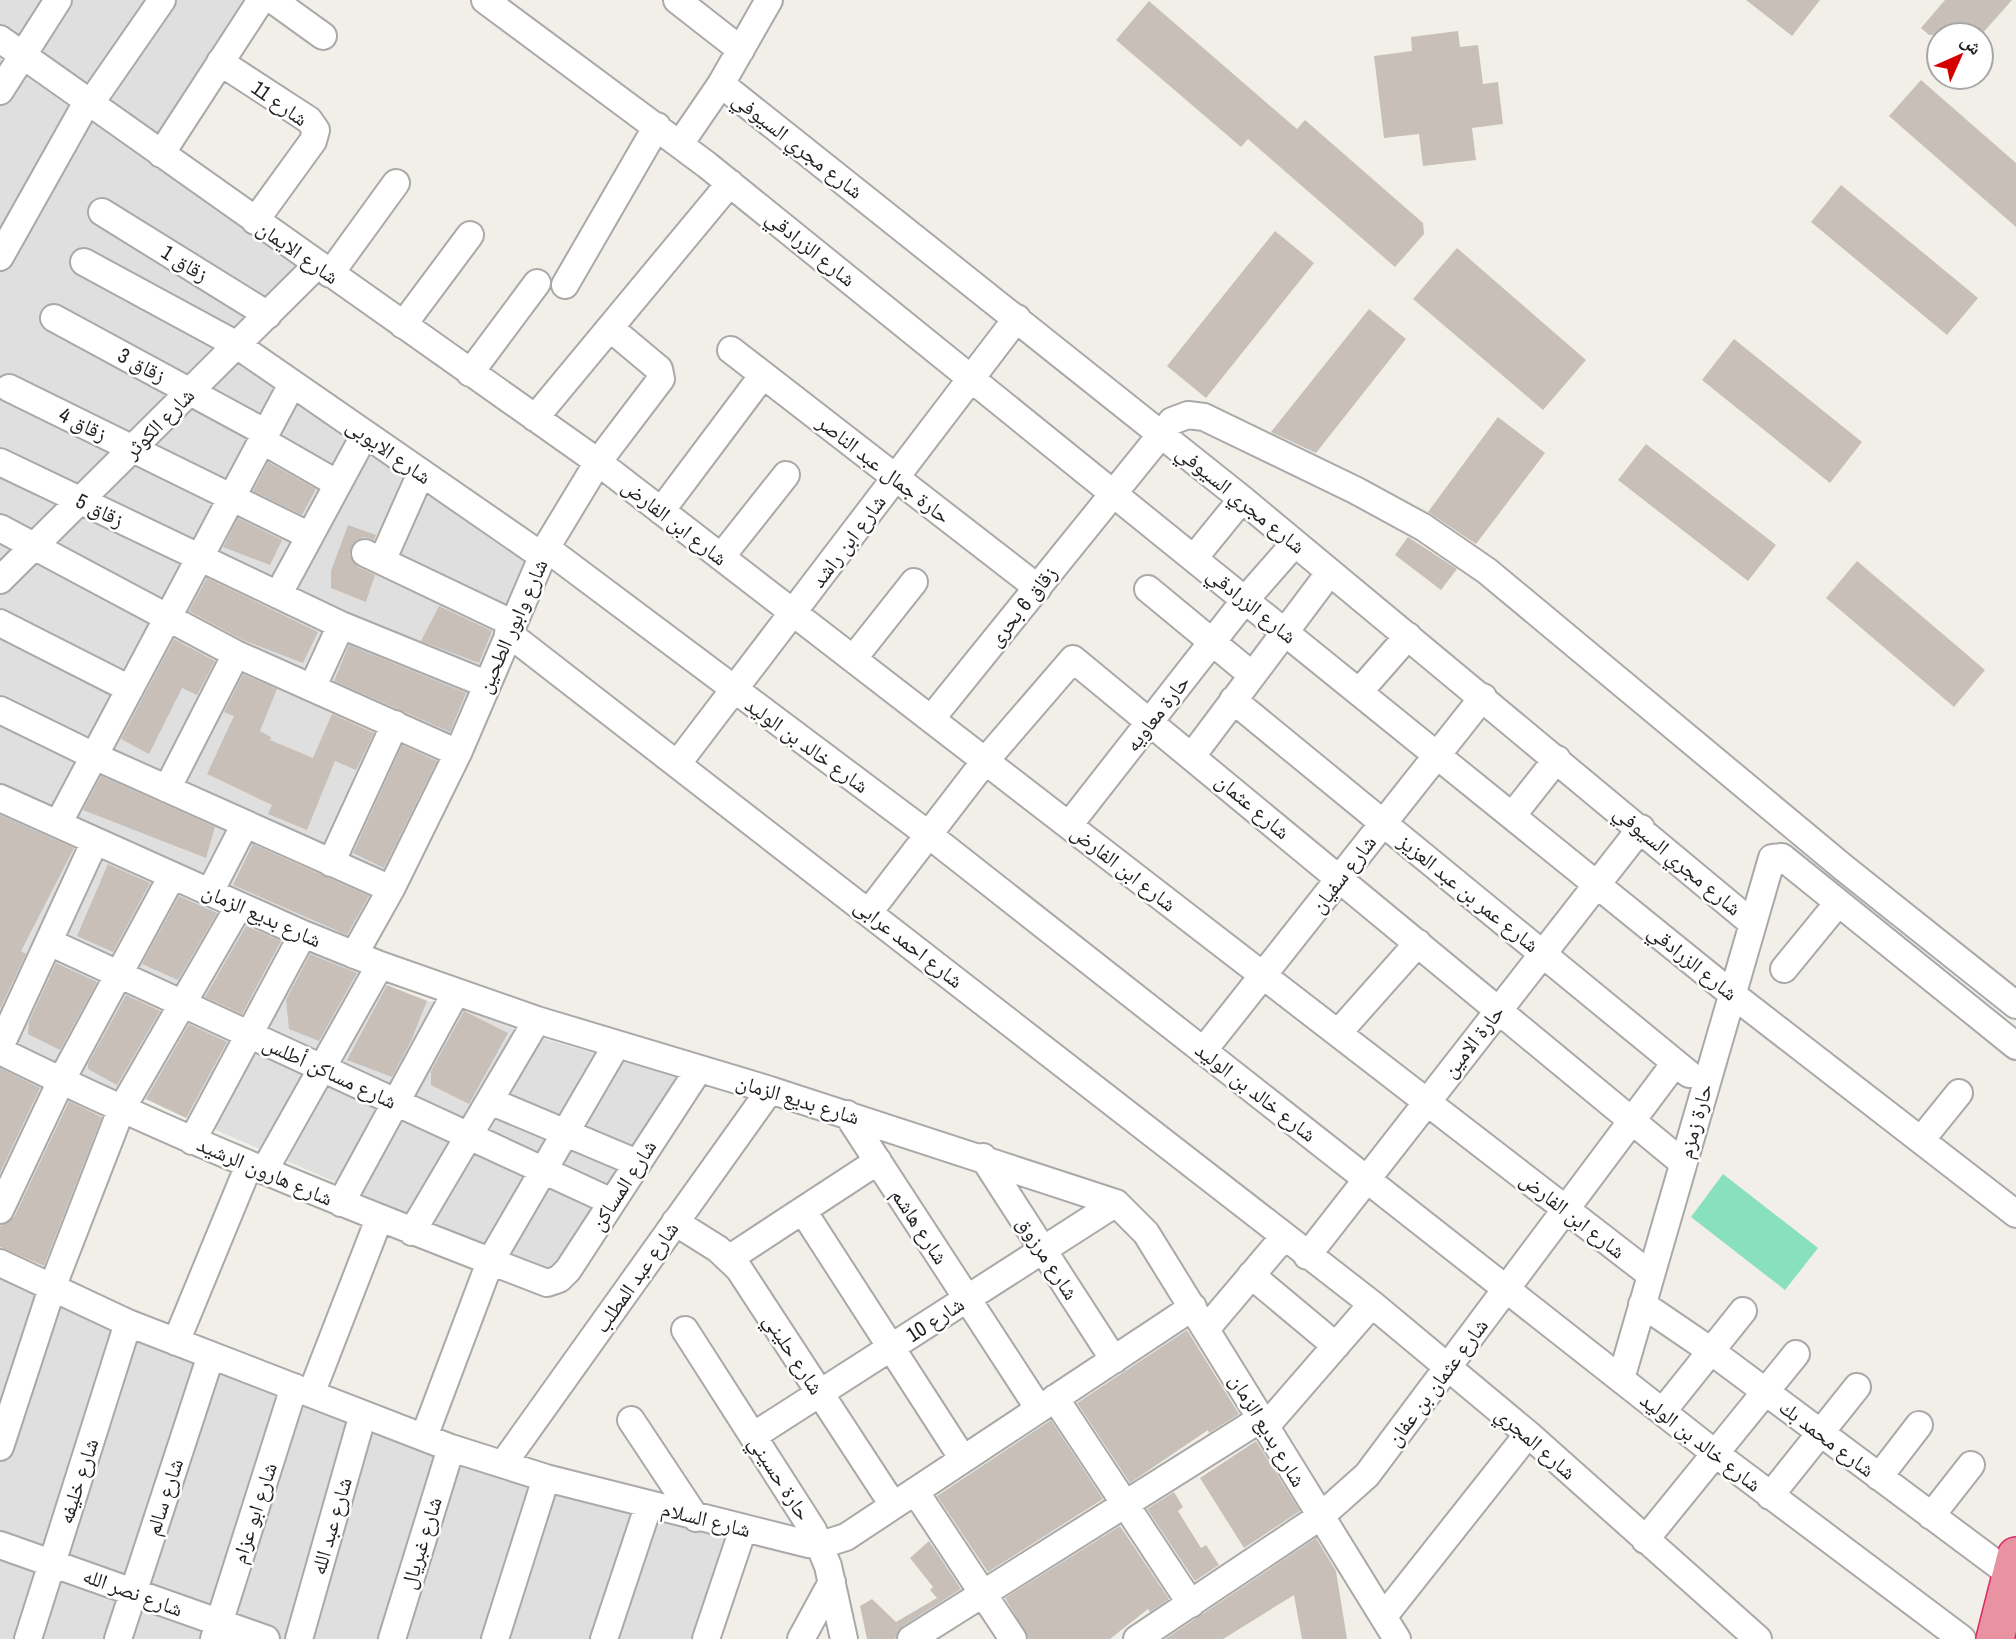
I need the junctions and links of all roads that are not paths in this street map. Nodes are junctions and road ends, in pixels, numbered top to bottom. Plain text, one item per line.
1 (58, 0) edge
2 (162, 0) edge
3 (261, 0) edge
4 (273, 0) edge
5 (485, 0) edge
6 (677, 0) edge
7 (769, 0) edge
8 (323, 36) dead end
9 (10, 47) edge
10 (741, 50) junction
11 (220, 62) junction
12 (721, 84) junction
13 (0, 91) edge
14 (89, 103) junction
15 (657, 126) junction
16 (680, 144) junction
17 (161, 154) junction
18 (396, 183) dead end
19 (730, 183) junction
20 (102, 212) dead end
21 (254, 221) junction
22 (470, 235) dead end
23 (0, 257) edge
24 (84, 262) dead end
25 (324, 270) junction
26 (537, 283) dead end
27 (565, 285) dead end
28 (268, 315) junction
29 (54, 318) dead end
30 (1017, 318) junction
31 (403, 325) junction
32 (610, 328) junction
33 (237, 345) junction
34 (731, 350) dead end
35 (470, 373) junction
36 (763, 375) junction
37 (972, 378) junction
38 (292, 384) junction
39 (9, 388) dead end
40 (191, 391) junction
41 (535, 418) junction
42 (365, 434) junction
43 (1162, 434) junction
44 (264, 437) junction
45 (133, 448) junction
46 (0, 462) edge
47 (598, 462) junction
48 (421, 473) junction
49 (786, 475) dead end
50 (896, 478) junction
51 (338, 484) junction
52 (1114, 494) junction
53 (231, 498) junction
54 (1242, 499) junction
55 (81, 500) junction
56 (661, 510) junction
57 (0, 528) edge
58 (310, 536) junction
59 (1295, 543) junction
60 (34, 546) junction
61 (544, 552) junction
62 (721, 557) junction
63 (199, 558) junction
64 (1194, 558) junction
65 (1330, 572) junction
66 (0, 580) edge
67 (915, 582) dead end
68 (1038, 588) junction
69 (1148, 589) dead end
70 (278, 595) junction
71 (1245, 600) junction
72 (793, 613) junction
73 (167, 619) junction
74 (0, 623) edge
75 (341, 625) junction
76 (510, 628) junction
77 (1285, 632) junction
78 (1408, 636) junction
79 (1212, 642) junction
80 (236, 654) junction
81 (853, 659) junction
82 (1252, 675) junction
83 (486, 684) junction
84 (313, 686) junction
85 (130, 689) junction
86 (733, 691) junction
87 (1359, 692) junction
88 (1483, 697) junction
89 (1233, 700) junction
90 (0, 710) edge
91 (931, 719) junction
92 (1150, 721) junction
93 (395, 724) junction
94 (458, 753) junction
95 (1437, 755) junction
96 (94, 756) junction
97 (1192, 756) junction
98 (1557, 759) junction
99 (985, 761) junction
100 (678, 762) junction
101 (167, 789) junction
102 (0, 798) edge
103 (1512, 816) junction
104 (1383, 823) junction
105 (58, 824) junction
106 (245, 824) junction
107 (1069, 825) junction
108 (1641, 828) junction
109 (929, 835) junction
110 (95, 841) junction
111 (331, 863) junction
112 (172, 876) junction
113 (1340, 878) junction
114 (1595, 883) junction
115 (391, 889) junction
116 (210, 892) junction
117 (1838, 903) junction
118 (239, 906) junction
119 (869, 912) junction
120 (1752, 923) junction
121 (303, 934) junction
122 (49, 942) junction
123 (1418, 943) junction
124 (1542, 953) junction
125 (354, 955) junction
126 (380, 965) junction
127 (1784, 969) dead end
128 (119, 974) junction
129 (1263, 975) junction
130 (456, 992) junction
131 (1732, 993) junction
132 (183, 1004) junction
133 (2016, 1005) edge
134 (1498, 1009) junction
135 (537, 1020) junction
136 (1338, 1033) junction
137 (249, 1034) junction
138 (617, 1044) junction
139 (2016, 1046) edge
140 (0, 1049) edge
141 (1203, 1051) junction
142 (1675, 1063) junction
143 (322, 1069) junction
144 (699, 1069) junction
145 (61, 1081) junction
146 (1705, 1087) junction
147 (770, 1090) junction
148 (1959, 1093) dead end
149 (490, 1101) junction
150 (1427, 1102) junction
151 (396, 1103) junction
152 (121, 1110) junction
153 (847, 1114) junction
154 (1632, 1121) junction
155 (566, 1132) junction
156 (469, 1136) junction
157 (192, 1140) junction
158 (1922, 1140) junction
159 (983, 1157) junction
160 (878, 1161) junction
161 (637, 1163) junction
162 (1683, 1163) junction
163 (257, 1168) junction
164 (544, 1171) junction
165 (1367, 1179) junction
166 (612, 1202) junction
167 (341, 1203) junction
168 (1116, 1203) junction
169 (1566, 1209) junction
170 (0, 1210) edge
171 (803, 1210) junction
172 (2016, 1214) edge
173 (379, 1219) junction
174 (676, 1222) junction
175 (412, 1232) junction
176 (1283, 1238) junction
177 (1043, 1250) junction
178 (1307, 1256) junction
179 (730, 1258) junction
180 (490, 1262) junction
181 (0, 1263) edge
182 (1251, 1275) junction
183 (1651, 1275) junction
184 (535, 1279) joint
185 (52, 1288) junction
186 (1506, 1289) junction
187 (967, 1299) junction
188 (1372, 1304) junction
189 (1642, 1304) junction
190 (1743, 1311) dead end
191 (1200, 1318) junction
192 (128, 1323) junction
193 (685, 1330) dead end
194 (176, 1342) junction
195 (1336, 1346) junction
196 (891, 1347) junction
197 (1711, 1351) junction
198 (1796, 1354) dead end
199 (211, 1355) junction
200 (1114, 1360) junction
201 (1449, 1366) junction
202 (1621, 1379) junction
203 (1857, 1387) dead end
204 (303, 1391) junction
205 (1766, 1392) junction
206 (820, 1394) junction
207 (1047, 1404) junction
208 (1663, 1411) junction
209 (363, 1414) junction
210 (631, 1420) dead end
211 (1264, 1421) junction
212 (1919, 1425) dead end
213 (1820, 1433) junction
214 (1528, 1434) junction
215 (753, 1436) junction
216 (424, 1437) junction
217 (0, 1447) edge
218 (451, 1448) junction
219 (1716, 1454) junction
220 (963, 1459) junction
221 (503, 1464) junction
222 (1972, 1465) dead end
223 (1879, 1477) junction
224 (546, 1478) junction
225 (1770, 1496) junction
226 (904, 1498) junction
227 (649, 1504) junction
228 (1125, 1504) junction
229 (1321, 1516) junction
230 (1931, 1516) junction
231 (696, 1518) junction
232 (743, 1529) junction
233 (1645, 1540) junction
234 (0, 1545) edge
235 (821, 1545) junction
236 (52, 1563) junction
237 (2013, 1565) edge
238 (832, 1582) junction
239 (133, 1592) junction
240 (983, 1594) junction
241 (1191, 1604) junction
242 (1384, 1616) junction
243 (216, 1631) edge
244 (28, 1639) edge
245 (118, 1639) edge
246 (266, 1639) edge
247 (299, 1639) edge
248 (392, 1639) edge
249 (495, 1639) edge
250 (604, 1639) edge
251 (706, 1639) edge
252 (801, 1639) edge
253 (844, 1639) edge
254 (911, 1639) edge
255 (1013, 1639) edge
256 (1137, 1639) edge
257 (1397, 1639) edge
258 (1758, 1639) edge
259 (1962, 1639) edge
260 (1995, 1639) edge

1 - 9 street
2 - 14 street
3 - 11 street
4 - 8 street
5 - 15 street, شارع الزرادقي
6 - 10 street
7 - 10 street
9 - 13 street
9 - 14 street, شارع الايمان
10 - 12 street
11 - 17 street
11 - 21 street, شارع 11
12 - 16 street
12 - 30 street, شارع مجري السيوفي
14 - 17 street, شارع الايمان
14 - 23 street
15 - 16 street, شارع الزرادقي
15 - 27 street
16 - 19 street, شارع الزرادقي
17 - 21 street, شارع الايمان
18 - 25 street, شارع الكوثر
19 - 32 street
19 - 37 street, شارع الزرادقي
20 - 28 street, زقاق 1
21 - 25 street, شارع الايمان
22 - 31 street
24 - 33 street, شارع الايوبى
25 - 28 street, شارع الكوثر
25 - 31 street, شارع الايمان
26 - 35 street
28 - 33 street, شارع الكوثر
29 - 40 street, زقاق 3
30 - 37 street, شارع ابن راشد
30 - 43 street, شارع مجري السيوفي
31 - 35 street, شارع الايمان
32 - 41 street
32 - 47 street, شارع وابور الطحين
33 - 38 street, شارع الايوبى
33 - 40 street, شارع الكوثر
34 - 36 street, حارة جمال عبد الناصر
35 - 41 street, شارع الايمان
36 - 50 street, حارة جمال عبد الناصر
36 - 56 street
37 - 50 street, شارع ابن راشد
37 - 52 street, شارع الزرادقي
38 - 42 street, شارع الايوبى
38 - 44 street
39 - 45 street, زقاق 4
40 - 44 street, زقاق 3
40 - 45 street, شارع الكوثر
41 - 47 street, شارع الايمان
42 - 48 street, شارع الايوبى
42 - 51 street
43 - 52 street, زقاق 6 بحرى
43 - 54 street, شارع مجري السيوفي
43 - 133 street, زقاق 6 بحرى
44 - 51 street, زقاق 3
44 - 53 street
45 - 53 street, زقاق 4
45 - 55 street, شارع الكوثر
46 - 55 street, زقاق 5
47 - 56 street, شارع ابن الفارض
47 - 61 street, شارع وابور الطحين
48 - 61 street, شارع الايوبى
48 - 76 street, شارع احمد عرابى
49 - 62 street
50 - 68 street, حارة جمال عبد الناصر
50 - 72 street, شارع ابن راشد
51 - 58 street
52 - 64 street, شارع الزرادقي
52 - 68 street, زقاق 6 بحرى
53 - 58 street, زقاق 4
53 - 63 street
54 - 59 street, شارع مجري السيوفي
54 - 64 street
55 - 60 street, شارع الكوثر
55 - 63 street, زقاق 5
56 - 62 street, شارع ابن الفارض
57 - 60 street
58 - 70 street
59 - 65 street, شارع مجري السيوفي
59 - 71 street, حارة معاويه
60 - 66 street, شارع الكوثر
60 - 73 street
61 - 76 street, شارع وابور الطحين
61 - 86 street, شارع خالد بن الوليد
62 - 72 street, شارع ابن الفارض
63 - 70 street, زقاق 5
63 - 73 street
64 - 71 street, شارع الزرادقي
65 - 77 street
65 - 78 street, شارع مجري السيوفي
67 - 81 street
68 - 91 street, زقاق 6 بحرى
69 - 79 street
70 - 75 street, زقاق 5
71 - 77 street, شارع الزرادقي
71 - 79 street, حارة معاويه
72 - 81 street, شارع ابن الفارض
72 - 86 street, شارع ابن راشد
73 - 80 street
73 - 85 street
74 - 85 street
75 - 83 street, زقاق 5
75 - 84 street
76 - 83 street, شارع وابور الطحين
76 - 100 street, شارع احمد عرابى
77 - 82 street
77 - 87 street, شارع الزرادقي
78 - 87 street
78 - 88 street, شارع مجري السيوفي
79 - 82 street
79 - 92 street, حارة معاويه
80 - 84 street
80 - 101 street
81 - 91 street, شارع ابن الفارض
82 - 89 street
83 - 94 street, شارع وابور الطحين
84 - 93 street
85 - 96 street
86 - 100 street, شارع ابن راشد
86 - 109 street, شارع خالد بن الوليد
87 - 95 street, شارع الزرادقي
88 - 95 street, شارع سفيان
88 - 98 street, شارع مجري السيوفي
89 - 97 street
89 - 104 street, شارع عمر بن عبد العزيز
90 - 96 street
91 - 99 street, شارع ابن الفارض
92 - 97 street, شارع عثمان
92 - 99 street, شارع عثمان
92 - 107 street, حارة معاويه
93 - 94 street
93 - 111 street
94 - 115 street, شارع وابور الطحين
95 - 103 street, شارع الزرادقي
95 - 104 street, شارع سفيان
96 - 101 street
96 - 105 street
97 - 113 street, شارع عثمان
98 - 103 street
98 - 108 street, شارع مجري السيوفي
99 - 107 street, شارع ابن الفارض
99 - 109 street, شارع عثمان
100 - 119 street, شارع احمد عرابى
101 - 106 street
102 - 105 street, شارع بديع الزمان
103 - 114 street, شارع الزرادقي
104 - 113 street, شارع سفيان
104 - 124 street, شارع عمر بن عبد العزيز
105 - 110 street, شارع بديع الزمان
106 - 111 street
106 - 116 street
107 - 129 street, شارع ابن الفارض
108 - 114 street, حارة الامين
108 - 120 street, شارع مجري السيوفي
109 - 119 street, شارع عثمان
109 - 141 street, شارع خالد بن الوليد
110 - 112 street, شارع بديع الزمان
110 - 122 street
111 - 115 street
112 - 116 street, شارع بديع الزمان
112 - 128 street
113 - 123 street, شارع عثمان
113 - 129 street, شارع سفيان
114 - 124 street, حارة الامين
114 - 131 street, شارع الزرادقي
115 - 125 street, شارع وابور الطحين
116 - 118 street, شارع بديع الزمان
117 - 120 street, حارة زمزم
117 - 127 street
117 - 139 street
118 - 121 street, شارع بديع الزمان
118 - 132 street
119 - 176 street, شارع احمد عرابى
120 - 131 street, حارة زمزم
121 - 125 street, شارع بديع الزمان
121 - 137 street
122 - 128 street, شارع مساكن أطلس
122 - 140 street
123 - 134 street, شارع عثمان
123 - 136 street
124 - 134 street, حارة الامين
124 - 142 street, شارع عمر بن عبد العزيز
125 - 126 street, شارع بديع الزمان
126 - 130 street, شارع بديع الزمان
126 - 143 street
128 - 132 street, شارع مساكن أطلس
128 - 145 street
129 - 136 street, شارع ابن الفارض
129 - 141 street, شارع سفيان
130 - 135 street, شارع بديع الزمان
130 - 151 street
131 - 146 street, حارة زمزم
131 - 158 street, شارع الزرادقي
132 - 137 street, شارع مساكن أطلس
132 - 152 street
134 - 150 street, حارة الامين
134 - 154 street, شارع عثمان
135 - 138 street, شارع بديع الزمان
135 - 149 street
136 - 150 street, شارع ابن الفارض
137 - 143 street, شارع مساكن أطلس
137 - 157 street
138 - 144 street, شارع بديع الزمان
138 - 155 street
140 - 145 street, شارع هارون الرشيد
141 - 165 street, شارع خالد بن الوليد
142 - 146 street, شارع عمر بن عبد العزيز
142 - 154 street, شارع عثمان بن عفان
143 - 151 street, شارع مساكن أطلس
143 - 163 street
144 - 147 street, شارع بديع الزمان
144 - 161 street, شارع المساكن
145 - 152 street, شارع هارون الرشيد
145 - 170 street
146 - 162 street, حارة زمزم
147 - 153 street, شارع بديع الزمان
147 - 174 street, شارع عبد المطلب
148 - 158 street
149 - 155 street
149 - 156 street
150 - 165 street, حارة الامين
150 - 169 street, شارع ابن الفارض
151 - 156 street, شارع مساكن أطلس
151 - 167 street
152 - 157 street, شارع هارون الرشيد
152 - 185 street
153 - 159 street, شارع بديع الزمان
153 - 160 street, شارع هاشم
154 - 162 street, شارع عثمان
154 - 169 street, شارع عثمان بن عفان
155 - 161 street
155 - 164 street
156 - 164 street, شارع مساكن أطلس
156 - 175 street
157 - 163 street, شارع هارون الرشيد
158 - 172 street, شارع الزرادقي
159 - 168 street, شارع بديع الزمان
159 - 177 street, شارع مرزوق
160 - 171 street
160 - 187 street, شارع هاشم
161 - 166 street, شارع المساكن
162 - 183 street, حارة زمزم
163 - 167 street, شارع هارون الرشيد
163 - 194 street
164 - 166 street, شارع مساكن أطلس
164 - 180 street
165 - 178 street, حارة الامين
165 - 186 street, شارع خالد بن الوليد
166 - 184 street, شارع المساكن
167 - 173 street, شارع هارون الرشيد
168 - 177 street, شارع 10
168 - 191 street, شارع بديع الزمان
169 - 183 street, شارع ابن الفارض
169 - 186 street, شارع عثمان بن عفان
171 - 179 street
171 - 196 street
173 - 175 street, شارع هارون الرشيد
173 - 204 street, شارع ابو عزام
174 - 179 street, شارع حليني
174 - 221 street, شارع عبد المطلب
175 - 180 street, شارع هارون الرشيد
176 - 178 street, شارع احمد عرابى
176 - 182 street
177 - 187 street, شارع 10
177 - 200 street, شارع مرزوق
178 - 188 street, شارع المجري
179 - 206 street, شارع حليني
180 - 184 street, شارع هارون الرشيد
180 - 216 street
181 - 185 street, شارع السلام
182 - 191 street
182 - 195 street
183 - 189 street, حارة زمزم
185 - 192 street, شارع السلام
185 - 217 street
186 - 201 street, شارع عثمان بن عفان
186 - 202 street, شارع خالد بن الوليد
187 - 196 street, شارع 10
187 - 207 street, شارع هاشم
188 - 195 street
188 - 201 street, شارع المجري
189 - 197 street, شارع محمد بك
189 - 202 street, حارة زمزم
190 - 197 street
191 - 200 street
191 - 211 street, شارع بديع الزمان
192 - 194 street, شارع السلام
192 - 236 street, شارع خليفه
193 - 215 street, حارة حسيني
194 - 199 street, شارع السلام
195 - 211 street
196 - 206 street, شارع 10
196 - 220 street
197 - 205 street, شارع محمد بك
197 - 208 street
198 - 205 street
199 - 204 street, شارع السلام
199 - 239 street, شارع سالم
200 - 207 street
201 - 214 street, شارع المجري
201 - 229 street, شارع عثمان بن عفان
202 - 208 street, شارع خالد بن الوليد
203 - 213 street
204 - 209 street, شارع السلام
204 - 243 street, شارع ابو عزام
205 - 213 street, شارع محمد بك
205 - 219 street
206 - 215 street, شارع 10
206 - 226 street, شارع حليني
207 - 220 street
207 - 228 street, شارع هاشم
208 - 219 street, شارع خالد بن الوليد
209 - 216 street, شارع السلام
209 - 247 street, شارع عبد الله
210 - 231 street
211 - 228 street
211 - 229 street, شارع بديع الزمان
212 - 223 street
213 - 223 street, شارع محمد بك
213 - 225 street
214 - 233 street, شارع المجري
214 - 242 street
215 - 235 street, حارة حسيني
216 - 218 street, شارع السلام
218 - 221 street, شارع السلام
218 - 248 street, شارع غبريال
219 - 225 street, شارع خالد بن الوليد
219 - 233 street
220 - 226 street
221 - 224 street, شارع السلام
222 - 230 street
223 - 230 street, شارع محمد بك
224 - 227 street, شارع السلام
224 - 249 street
225 - 259 street, شارع خالد بن الوليد
226 - 235 street
226 - 240 street, شارع حليني
227 - 231 street, شارع السلام
227 - 250 street
228 - 240 street
228 - 241 street, شارع هاشم
229 - 241 street, شارع عثمان بن عفان
229 - 242 street, شارع بديع الزمان
230 - 237 street, شارع محمد بك
231 - 232 street, شارع السلام
232 - 235 street, شارع السلام
232 - 251 street
233 - 258 street, شارع المجري
234 - 236 street, شارع نصر الله
235 - 238 street, حارة حسيني
236 - 239 street, شارع نصر الله
236 - 244 street, شارع خليفه
237 - 260 highway
238 - 252 street
238 - 253 street, حارة حسيني
239 - 243 street, شارع نصر الله
239 - 245 street, شارع سالم
240 - 254 street
240 - 255 street, شارع حليني
241 - 256 street, شارع عثمان بن عفان
242 - 257 street, شارع بديع الزمان
243 - 246 street, شارع نصر الله

